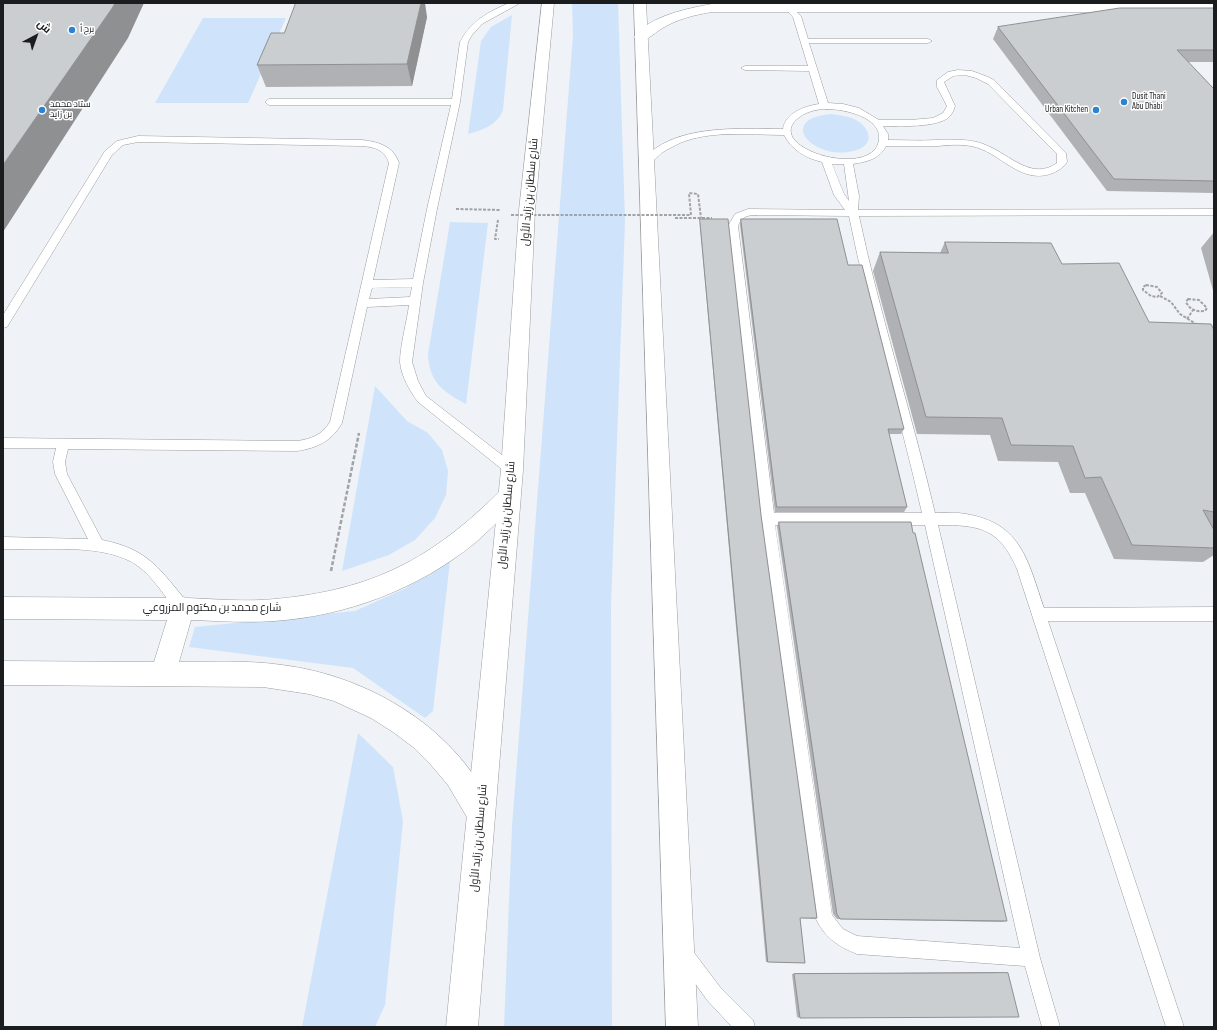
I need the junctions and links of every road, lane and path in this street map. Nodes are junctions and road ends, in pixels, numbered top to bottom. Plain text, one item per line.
1 (516, 3) edge
2 (548, 3) edge
3 (640, 3) edge
4 (785, 5) edge
5 (882, 5) edge
6 (1140, 5) edge
7 (1214, 8) edge
8 (641, 37) junction
9 (806, 41) junction
10 (928, 41) dead end
11 (745, 68) dead end
12 (812, 69) junction
13 (269, 102) dead end
14 (456, 102) junction
15 (824, 106) junction
16 (877, 123) junction
17 (788, 132) junction
18 (883, 143) junction
19 (826, 160) junction
20 (646, 162) junction
21 (848, 162) junction
22 (432, 209) junction
23 (1214, 212) edge
24 (519, 213) junction
25 (853, 213) junction
26 (649, 218) junction
27 (701, 218) junction
28 (736, 218) junction
29 (418, 283) junction
30 (367, 284) junction
31 (1160, 296) junction
32 (415, 301) junction
33 (363, 303) junction
34 (1193, 310) junction
35 (1187, 319) junction
36 (3, 324) edge
37 (1200, 329) edge
38 (3, 443) edge
39 (63, 443) junction
40 (512, 470) junction
41 (509, 496) junction
42 (768, 519) junction
43 (929, 520) junction
44 (3, 544) edge
45 (98, 545) junction
46 (3, 608) edge
47 (183, 608) junction
48 (1214, 614) edge
49 (1040, 615) junction
50 (3, 674) edge
51 (163, 674) junction
52 (481, 814) junction
53 (678, 944) junction
54 (1031, 958) junction
55 (462, 1027) edge
56 (682, 1027) edge
57 (746, 1027) edge
58 (1052, 1027) edge
59 (1175, 1027) edge

1 - 14 lane
2 - 24 main road, شارع سلطان بن زايد الأول
3 - 8 main road
4 - 5 main road
4 - 8 main road
4 - 9 lane
5 - 6 main road
6 - 7 main road
8 - 20 main road
9 - 10 lane
9 - 12 lane
11 - 12 lane
12 - 15 lane
13 - 14 lane
14 - 22 lane
15 - 16 lane
15 - 17 lane
16 - 18 lane
16 - 18 lane
17 - 19 lane
17 - 20 lane
18 - 21 lane
19 - 21 lane
19 - 25 lane
20 - 26 main road
21 - 25 lane
22 - 24 path
22 - 29 lane
23 - 25 lane
24 - 27 path, bridge
24 - 40 main road, شارع سلطان بن زايد الأول
25 - 28 lane
25 - 43 lane
26 - 27 path
26 - 53 main road
27 - 28 path
28 - 42 lane
29 - 30 lane
29 - 32 lane
30 - 33 lane
30 - 36 lane
31 - 31 path
31 - 35 path
32 - 33 lane
32 - 40 lane
33 - 39 lane
34 - 34 path
34 - 35 path
35 - 37 path
38 - 39 lane
39 - 45 lane
40 - 41 main road, شارع سلطان بن زايد الأول
41 - 47 main road, شارع محمد بن مكتوم المزروعي
41 - 52 main road, شارع سلطان بن زايد الأول
42 - 43 lane
42 - 54 lane
43 - 49 lane
43 - 54 lane
44 - 45 lane
45 - 47 lane
46 - 47 main road, شارع محمد بن مكتوم المزروعي
47 - 51 main road
48 - 49 lane
49 - 59 lane
50 - 51 main road
51 - 52 main road
52 - 55 main road, شارع سلطان بن زايد الأول
53 - 56 main road
53 - 57 lane
54 - 58 lane

